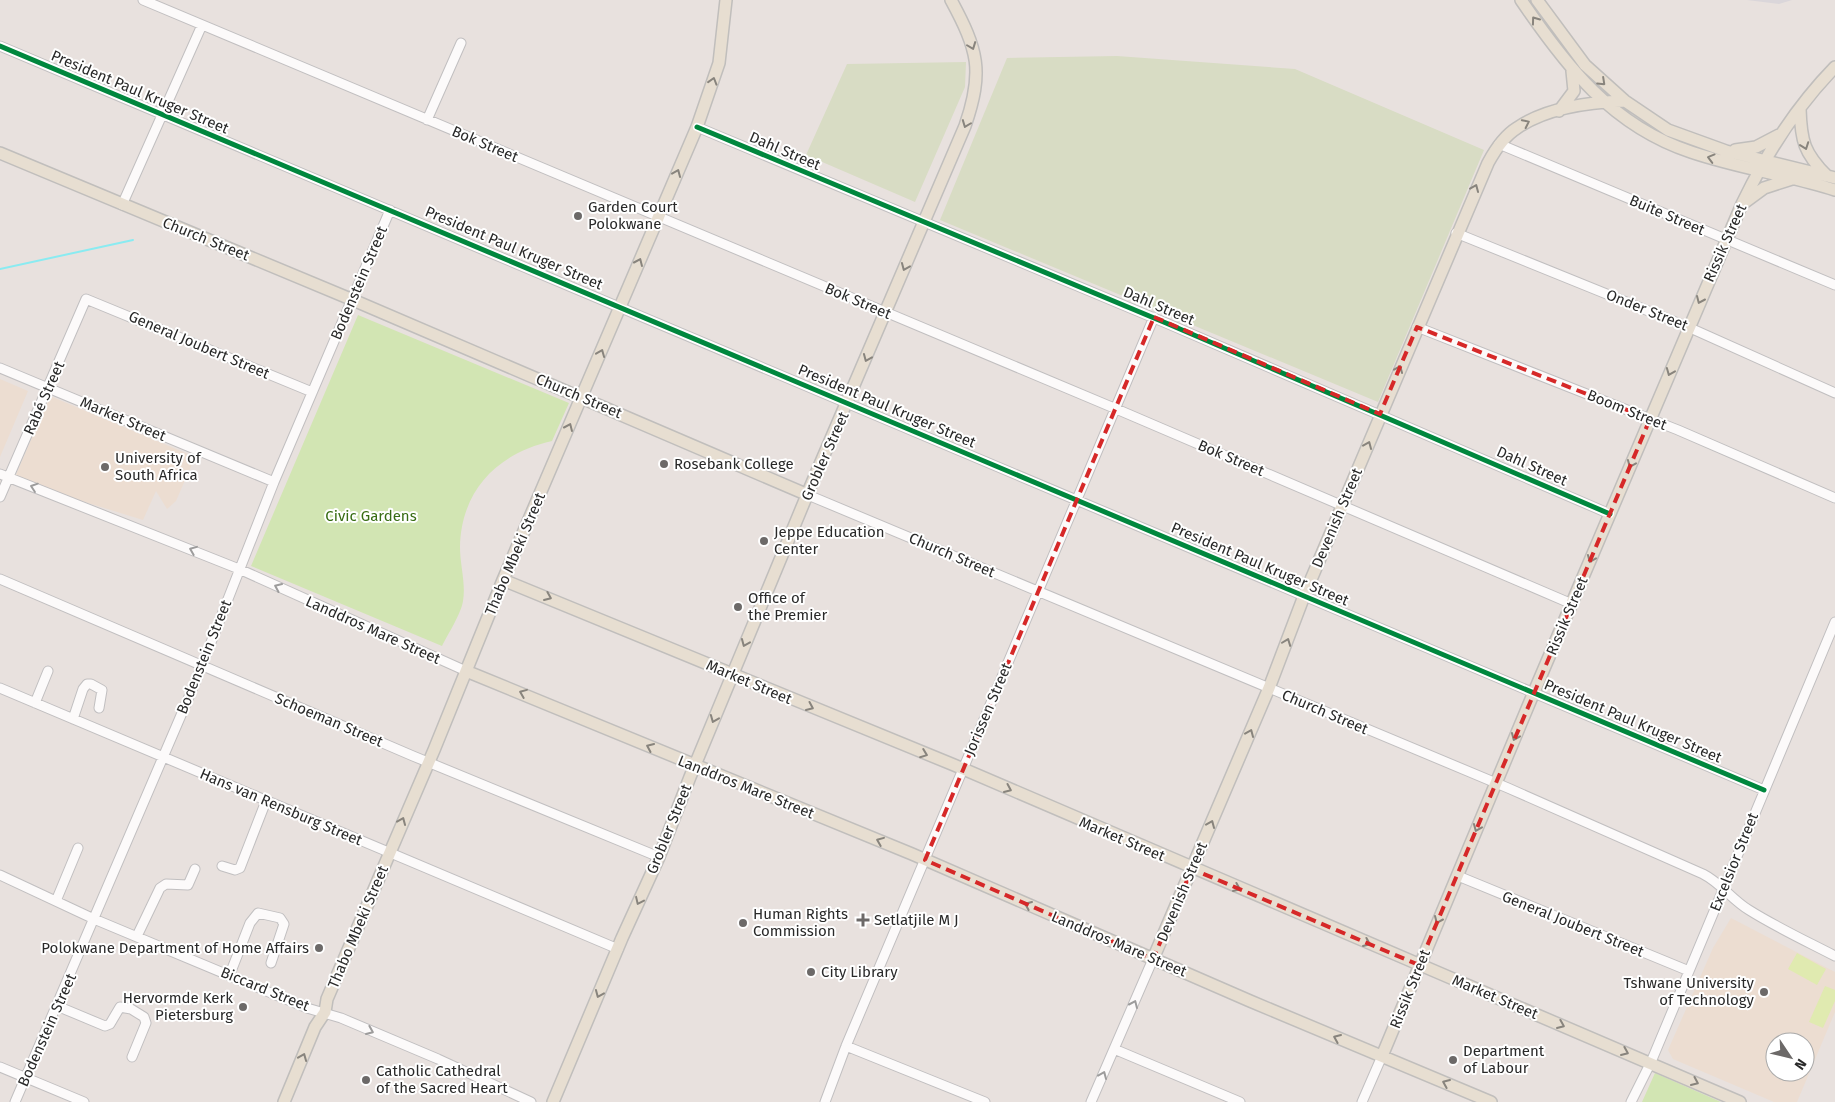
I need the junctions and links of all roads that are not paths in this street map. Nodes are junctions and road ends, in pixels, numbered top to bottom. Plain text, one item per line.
1 (144, 0) edge
2 (726, 0) edge
3 (951, 0) edge
4 (1521, 0) edge
5 (1537, 0) edge
6 (202, 25) junction
7 (461, 43) dead end
8 (0, 46) edge
9 (1835, 67) edge
10 (1572, 69) junction
11 (1603, 101) junction
12 (1625, 101) junction
13 (1801, 108) junction
14 (1558, 111) junction
15 (162, 115) junction
16 (427, 120) junction
17 (697, 127) junction
18 (1782, 132) junction
19 (1499, 144) junction
20 (1726, 151) junction
21 (0, 153) edge
22 (1765, 159) junction
23 (1759, 170) junction
24 (1797, 178) junction
25 (1831, 178) edge
26 (1835, 190) edge
27 (1742, 204) junction
28 (122, 205) junction
29 (390, 210) junction
30 (658, 217) junction
31 (925, 223) junction
32 (1456, 233) junction
33 (1726, 240) junction
34 (1835, 286) edge
35 (86, 299) joint
36 (353, 300) junction
37 (620, 306) junction
38 (886, 313) junction
39 (1154, 317) junction
40 (1417, 327) junction
41 (1688, 327) junction
42 (0, 368) edge
43 (49, 388) junction
44 (312, 392) junction
45 (1835, 393) edge
46 (582, 398) junction
47 (848, 403) junction
48 (1114, 408) junction
49 (1380, 414) junction
50 (1650, 419) junction
51 (4, 476) edge
52 (274, 482) junction
53 (808, 495) junction
54 (0, 497) edge
55 (1835, 498) edge
56 (1075, 500) junction
57 (1343, 506) junction
58 (1610, 514) junction
59 (239, 569) junction
60 (0, 579) edge
61 (503, 580) junction
62 (1038, 591) junction
63 (1304, 596) junction
64 (1572, 604) junction
65 (1835, 622) edge
66 (201, 667) junction
67 (48, 671) dead end
68 (466, 671) junction
69 (733, 674) junction
70 (0, 688) edge
71 (1269, 688) junction
72 (1534, 692) junction
73 (35, 703) junction
74 (98, 708) dead end
75 (73, 719) junction
76 (162, 757) junction
77 (428, 762) junction
78 (695, 766) junction
79 (963, 769) junction
80 (1496, 783) junction
81 (1764, 790) junction
82 (266, 801) junction
83 (78, 848) dead end
84 (390, 852) junction
85 (659, 857) junction
86 (925, 860) junction
87 (222, 866) dead end
88 (1192, 869) junction
89 (195, 870) dead end
90 (0, 875) edge
91 (1458, 876) junction
92 (1724, 887) junction
93 (56, 901) junction
94 (94, 919) junction
95 (137, 936) junction
96 (618, 948) junction
97 (1835, 956) edge
98 (1153, 959) junction
99 (271, 963) dead end
100 (1420, 965) junction
101 (1689, 971) junction
102 (230, 974) junction
103 (57, 1006) junction
104 (325, 1012) junction
105 (846, 1046) junction
106 (1114, 1049) junction
107 (1382, 1056) junction
108 (132, 1057) dead end
109 (1651, 1062) junction
110 (0, 1067) edge
111 (25, 1078) junction
112 (16, 1102) edge
113 (84, 1102) edge
114 (284, 1102) edge
115 (531, 1102) edge
116 (553, 1102) edge
117 (825, 1102) edge
118 (984, 1102) edge
119 (1091, 1102) edge
120 (1240, 1102) edge
121 (1362, 1102) edge
122 (1491, 1102) edge
123 (1631, 1102) edge
124 (1740, 1102) edge

1 - 6 street, Bok Street
17 -> 2 main road, Thabo Mbeki Street
3 -> 31 main road, Grobler Street
10 -> 4 main road
5 -> 12 main road
6 - 15 street
6 - 16 street, Bok Street
7 - 16 street
8 - 15 street, President Paul Kruger Street
9 - 13 main road, Rissik Street
10 - 11 main road
10 - 14 main road
11 - 12 main road, Devenish Street
11 - 14 main road, Devenish Street
23 -> 11 main road
12 - 20 main road
13 - 18 main road, Rissik Street
13 -> 25 main road
19 -> 14 main road, Devenish Street
15 - 28 street
15 - 29 street, President Paul Kruger Street
16 - 30 street, Bok Street
30 -> 17 main road, Thabo Mbeki Street
17 - 31 street, Dahl Street
18 - 20 main road
18 - 22 main road, Rissik Street
32 -> 19 main road, Devenish Street
19 - 33 street, Buite Street
20 - 22 main road
21 - 28 main road, Church Street
22 - 23 main road, Rissik Street
22 - 25 main road
23 - 24 main road
23 - 27 main road, Rissik Street
24 - 26 main road
24 - 27 main road
27 - 33 main road, Rissik Street
28 - 36 main road, Church Street
29 - 36 street, Bodenstein Street
29 - 37 street, President Paul Kruger Street
37 -> 30 main road, Thabo Mbeki Street
30 - 38 street, Bok Street
31 -> 38 main road, Grobler Street
31 - 39 street, Dahl Street
32 - 40 main road, Devenish Street
32 - 41 street, Onder Street
33 - 34 street, Buite Street
33 -> 41 main road, Rissik Street
35 - 43 street, Rabé Street
35 - 44 street, General Joubert Street
36 - 44 street, Bodenstein Street
36 - 46 main road, Church Street
46 -> 37 main road, Thabo Mbeki Street
37 - 47 street, President Paul Kruger Street
38 -> 47 main road, Grobler Street
38 - 48 street, Bok Street
39 - 48 street, Jorissen Street
39 - 49 street, Dahl Street
49 -> 40 main road, Devenish Street
40 - 50 street, Boom Street
41 - 45 street, Onder Street
41 -> 50 main road, Rissik Street
42 - 43 street, Market Street
43 - 51 street, Rabé Street
43 - 52 street, Market Street
44 - 52 street, Bodenstein Street
46 - 53 main road, Church Street
61 -> 46 main road, Thabo Mbeki Street
47 - 53 main road, Grobler Street
47 - 56 street, President Paul Kruger Street
48 - 56 street, Jorissen Street
48 - 57 street, Bok Street
57 -> 49 main road, Devenish Street
49 - 58 street, Dahl Street
50 - 55 street, Boom Street
50 -> 58 main road, Rissik Street
51 - 54 street, Rabé Street
59 -> 51 street, Landdros Mare Street
52 - 59 street, Bodenstein Street
53 - 62 street, Church Street
53 -> 69 main road, Grobler Street
56 - 62 street, Jorissen Street
56 - 63 street, President Paul Kruger Street
57 - 63 main road, Devenish Street
57 - 64 street, Bok Street
58 -> 64 main road, Rissik Street
59 - 66 street, Bodenstein Street
68 -> 59 street, Landdros Mare Street
60 - 66 street, Schoeman Street
61 - 68 main road, Thabo Mbeki Street
61 -> 69 main road, Market Street
62 - 71 street, Church Street
62 - 79 street, Jorissen Street
71 -> 63 main road, Devenish Street
63 - 72 street, President Paul Kruger Street
64 - 72 main road, Rissik Street
65 - 81 street, Excelsior Street
66 - 76 street, Bodenstein Street
66 - 77 street, Schoeman Street
67 - 73 street
68 - 77 main road, Thabo Mbeki Street
78 -> 68 main road, Landdros Mare Street
69 -> 78 main road, Grobler Street
69 -> 79 main road, Market Street
70 - 73 street, Hans van Rensburg Street
71 - 80 street, Church Street
88 -> 71 main road, Devenish Street
72 -> 80 main road, Rissik Street
72 - 81 street, President Paul Kruger Street
73 - 75 street, Hans van Rensburg Street
74 - 75 street
75 - 76 street, Hans van Rensburg Street
76 - 82 street, Hans van Rensburg Street
76 - 94 street, Bodenstein Street
84 -> 77 main road, Thabo Mbeki Street
77 - 85 street, Schoeman Street
78 - 85 main road, Grobler Street
86 -> 78 main road, Landdros Mare Street
79 - 86 street, Jorissen Street
79 -> 88 main road, Market Street
80 -> 91 main road, Rissik Street
80 - 92 street, Church Street
81 - 92 street, Excelsior Street
82 - 84 street, Hans van Rensburg Street
82 - 87 street
83 - 93 street
84 - 96 street, Hans van Rensburg Street
84 - 104 main road, Thabo Mbeki Street
85 -> 96 main road, Grobler Street
98 -> 86 main road, Landdros Mare Street
86 - 105 street, Jorissen Street
88 - 98 main road, Devenish Street
88 -> 100 main road, Market Street
89 - 95 street
90 - 93 street, Biccard Street
91 -> 100 main road, Rissik Street
91 - 101 street, General Joubert Street
92 - 97 street, Church Street
92 - 101 street, Excelsior Street
93 - 94 street, Biccard Street
94 - 95 street, Biccard Street
94 - 103 street, Bodenstein Street
95 - 102 street, Biccard Street
96 -> 116 main road, Grobler Street
106 -> 98 street, Devenish Street
107 -> 98 main road, Landdros Mare Street
99 - 102 street
100 - 107 main road, Rissik Street
100 -> 109 main road, Market Street
101 - 109 street, Excelsior Street
102 - 104 street, Biccard Street
103 - 108 street
103 - 111 street, Bodenstein Street
114 -> 104 main road, Thabo Mbeki Street
104 -> 115 street, Biccard Street
105 - 117 street, Jorissen Street
105 - 118 street
119 -> 106 street, Devenish Street
106 - 120 street
107 - 121 street, Rissik Street
122 -> 107 main road, Landdros Mare Street
109 - 123 street, Excelsior Street
109 -> 124 main road, Market Street
110 - 111 street
111 - 112 street, Bodenstein Street
111 - 113 street

